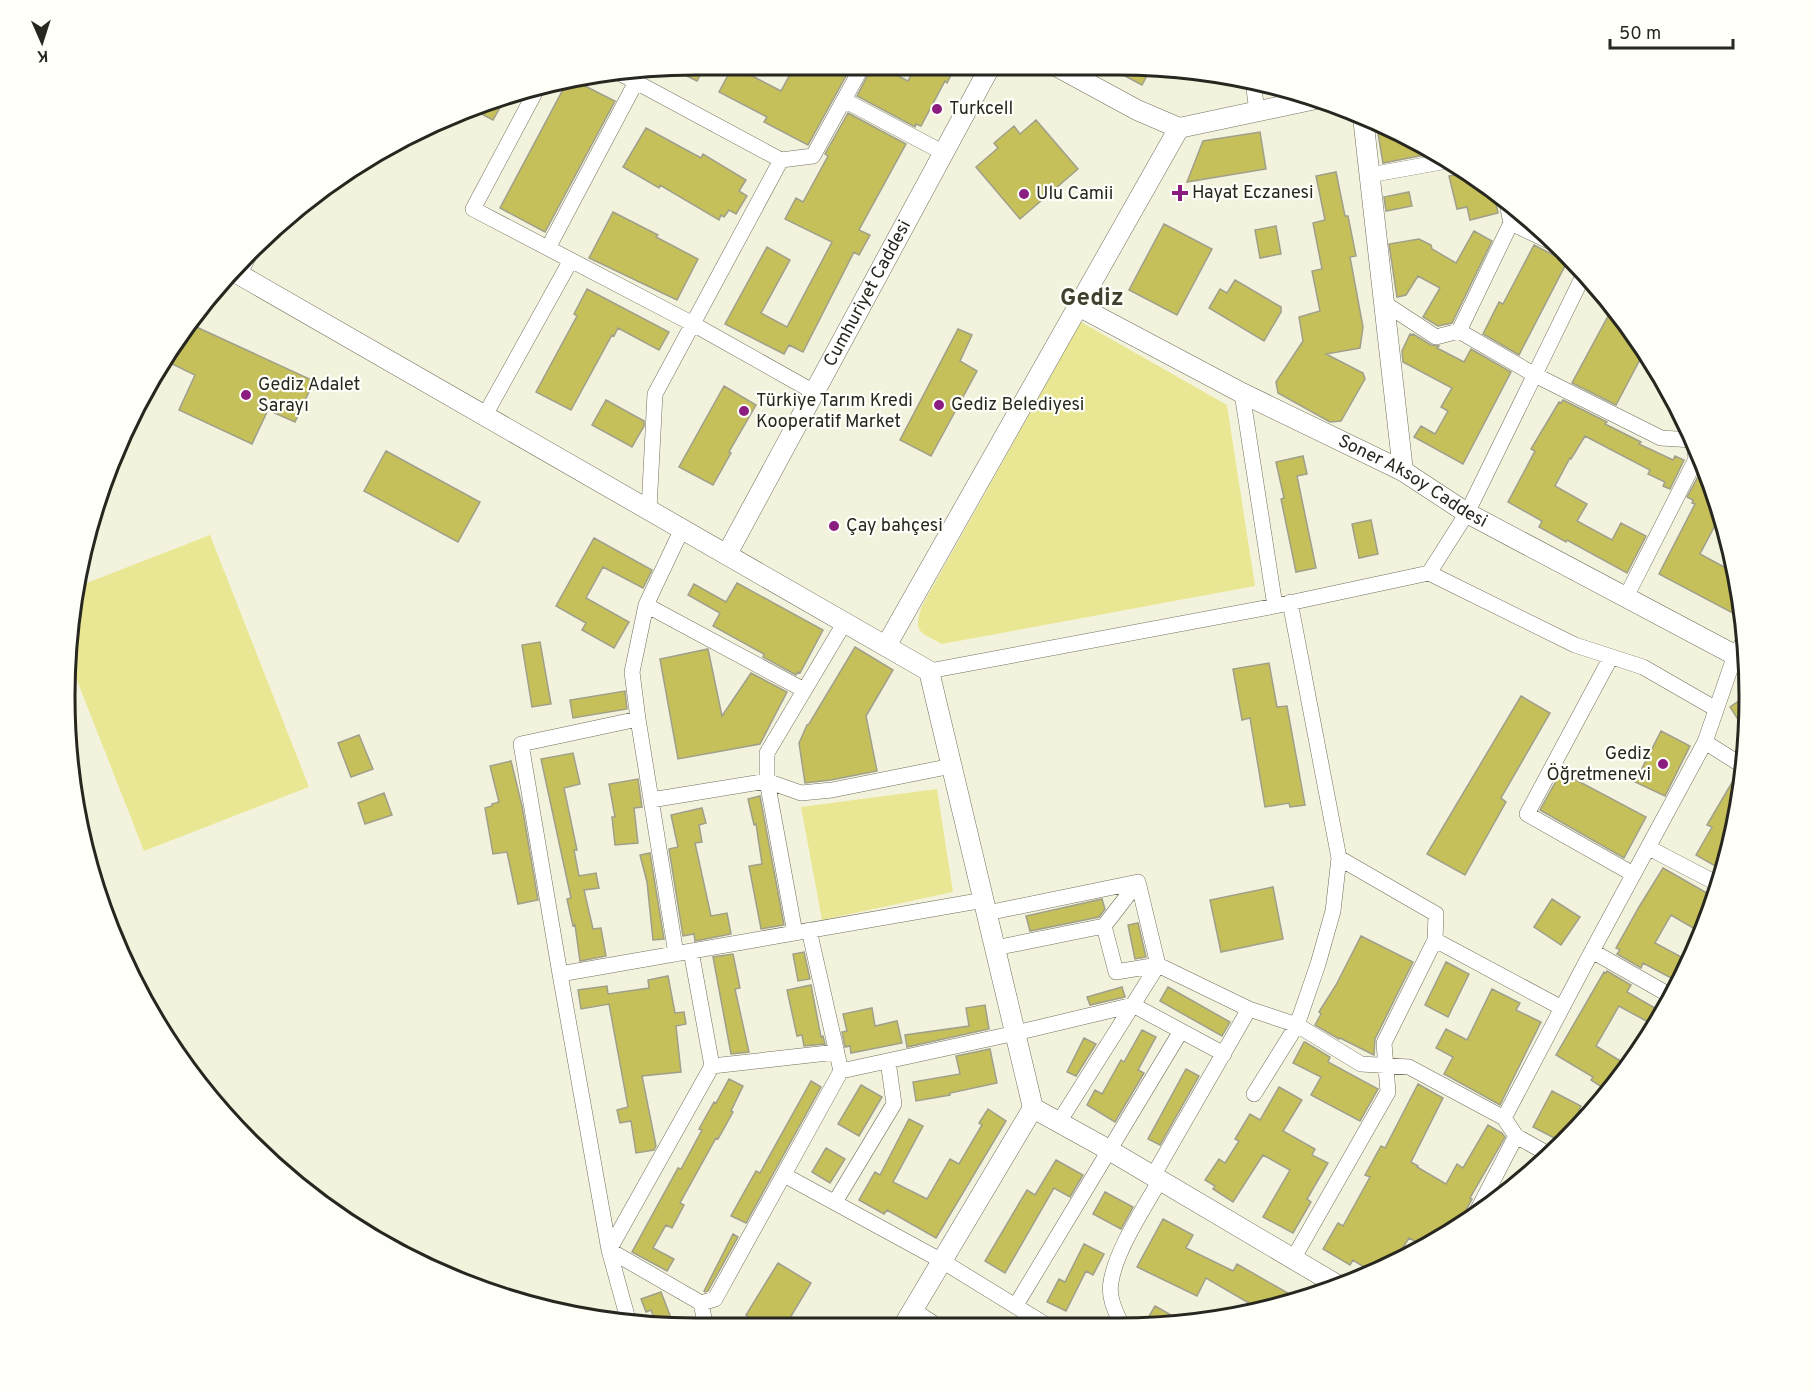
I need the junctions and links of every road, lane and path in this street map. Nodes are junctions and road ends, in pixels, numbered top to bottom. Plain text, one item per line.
1 (858, 75) edge
2 (986, 75) edge
3 (1088, 75) edge
4 (626, 79) edge
5 (630, 79) edge
6 (1255, 91) edge
7 (533, 97) edge
8 (844, 100) junction
9 (1299, 102) edge
10 (1257, 111) junction
11 (1364, 126) edge
12 (1179, 128) junction
13 (944, 153) junction
14 (781, 160) junction
15 (1436, 163) edge
16 (1370, 176) junction
17 (1509, 214) edge
18 (1511, 223) junction
19 (1531, 232) edge
20 (548, 248) junction
21 (571, 260) junction
22 (240, 275) edge
23 (1580, 282) edge
24 (1384, 303) junction
25 (1078, 306) junction
26 (693, 324) junction
27 (1459, 331) junction
28 (1535, 375) junction
29 (814, 392) junction
30 (1242, 393) junction
31 (485, 415) junction
32 (1683, 439) edge
33 (1694, 464) edge
34 (1403, 471) junction
35 (649, 509) junction
36 (1467, 513) junction
37 (682, 529) junction
38 (727, 554) junction
39 (1429, 573) junction
40 (1626, 597) junction
41 (1283, 604) junction
42 (646, 605) junction
43 (845, 622) junction
44 (886, 646) junction
45 (1737, 650) edge
46 (1611, 657) junction
47 (1738, 661) edge
48 (929, 671) junction
49 (804, 690) junction
50 (1716, 709) junction
51 (638, 719) junction
52 (1704, 742) junction
53 (1736, 761) edge
54 (952, 766) junction
55 (767, 781) junction
56 (651, 800) junction
57 (1649, 848) junction
58 (1339, 858) junction
59 (1633, 874) junction
60 (1711, 880) edge
61 (1138, 882) junction
62 (985, 906) junction
63 (1104, 926) junction
64 (802, 932) junction
65 (1435, 940) junction
66 (995, 948) junction
67 (1592, 951) junction
68 (684, 953) junction
69 (1158, 965) junction
70 (560, 974) junction
71 (1664, 992) edge
72 (1133, 1005) junction
73 (1562, 1008) junction
74 (1249, 1009) junction
75 (1297, 1024) junction
76 (1181, 1031) junction
77 (1016, 1033) junction
78 (837, 1052) junction
79 (1224, 1054) junction
80 (888, 1061) junction
81 (712, 1066) junction
82 (1386, 1066) junction
83 (841, 1071) junction
84 (1254, 1094) dead end
85 (1033, 1108) junction
86 (1504, 1118) junction
87 (1059, 1122) junction
88 (1516, 1136) junction
89 (1109, 1150) junction
90 (1542, 1150) edge
91 (784, 1175) junction
92 (1156, 1178) junction
93 (1484, 1199) edge
94 (835, 1202) junction
95 (609, 1250) junction
96 (1293, 1259) junction
97 (942, 1261) junction
98 (1329, 1280) edge
99 (701, 1303) junction
100 (1016, 1305) junction
101 (627, 1314) edge
102 (909, 1317) edge
103 (704, 1318) edge
104 (1034, 1318) edge
105 (1119, 1318) edge

1 - 8 street
2 - 13 street, Cumhuriyet Caddesi
3 - 12 street
4 - 20 street
5 - 14 street
6 - 10 street
7 - 20 street
8 - 13 street
8 - 14 street
9 - 10 street
10 - 12 street
11 - 16 street
12 - 25 street
13 - 29 street, Cumhuriyet Caddesi
14 - 26 street
15 - 16 street
16 - 24 street
17 - 18 street
18 - 19 street
18 - 27 street
20 - 21 street
21 - 26 street
21 - 31 street
22 - 31 street
23 - 28 street
24 - 27 street
24 - 34 street
25 - 30 street, Soner Aksoy Caddesi
25 - 44 street
26 - 29 street
26 - 35 street
27 - 28 street
28 - 32 street
28 - 36 street
29 - 38 street, Cumhuriyet Caddesi
30 - 34 street, Soner Aksoy Caddesi
30 - 41 street
31 - 35 street
33 - 40 street
34 - 36 street, Soner Aksoy Caddesi
35 - 37 street
36 - 39 street
36 - 40 street, Soner Aksoy Caddesi
37 - 38 street
37 - 42 street
38 - 43 street
39 - 41 street
39 - 46 street
40 - 45 street, Soner Aksoy Caddesi
41 - 48 street
41 - 58 street
42 - 49 street
42 - 51 street
43 - 44 street
43 - 49 street
44 - 48 street
46 - 50 street
46 - 59 street
47 - 50 street
48 - 54 street
49 - 55 street
50 - 52 street
51 - 56 street
51 - 70 street
52 - 53 street
52 - 57 street
54 - 55 street
54 - 62 street
55 - 56 street
55 - 64 street
56 - 68 street
57 - 59 street
57 - 60 street
58 - 65 street
58 - 75 street
59 - 67 street
61 - 62 street
61 - 63 street
61 - 69 street
62 - 64 street
62 - 66 street
63 - 66 street
63 - 69 street
64 - 68 street
64 - 78 street
65 - 73 street
65 - 82 street
66 - 77 street
67 - 71 street
67 - 73 street
68 - 70 street
68 - 81 street
69 - 72 street
69 - 74 street
70 - 95 street
72 - 76 street
72 - 77 street
72 - 87 street
73 - 86 street
74 - 75 street
74 - 79 street
75 - 82 street
75 - 84 street
76 - 79 street
76 - 89 street
77 - 80 street
77 - 85 street
78 - 81 street
78 - 83 street
79 - 92 street
80 - 83 street
80 - 94 street
81 - 95 street
82 - 86 street
82 - 96 street
83 - 91 street
85 - 87 street
85 - 97 street
86 - 88 street
87 - 89 street
88 - 90 street
88 - 93 street
89 - 92 street
89 - 100 street
91 - 94 street
91 - 99 street
92 - 96 street
92 - 105 street
94 - 97 street
95 - 99 street
95 - 101 street
96 - 98 street
97 - 100 street
97 - 102 street
99 - 103 street
100 - 104 street

